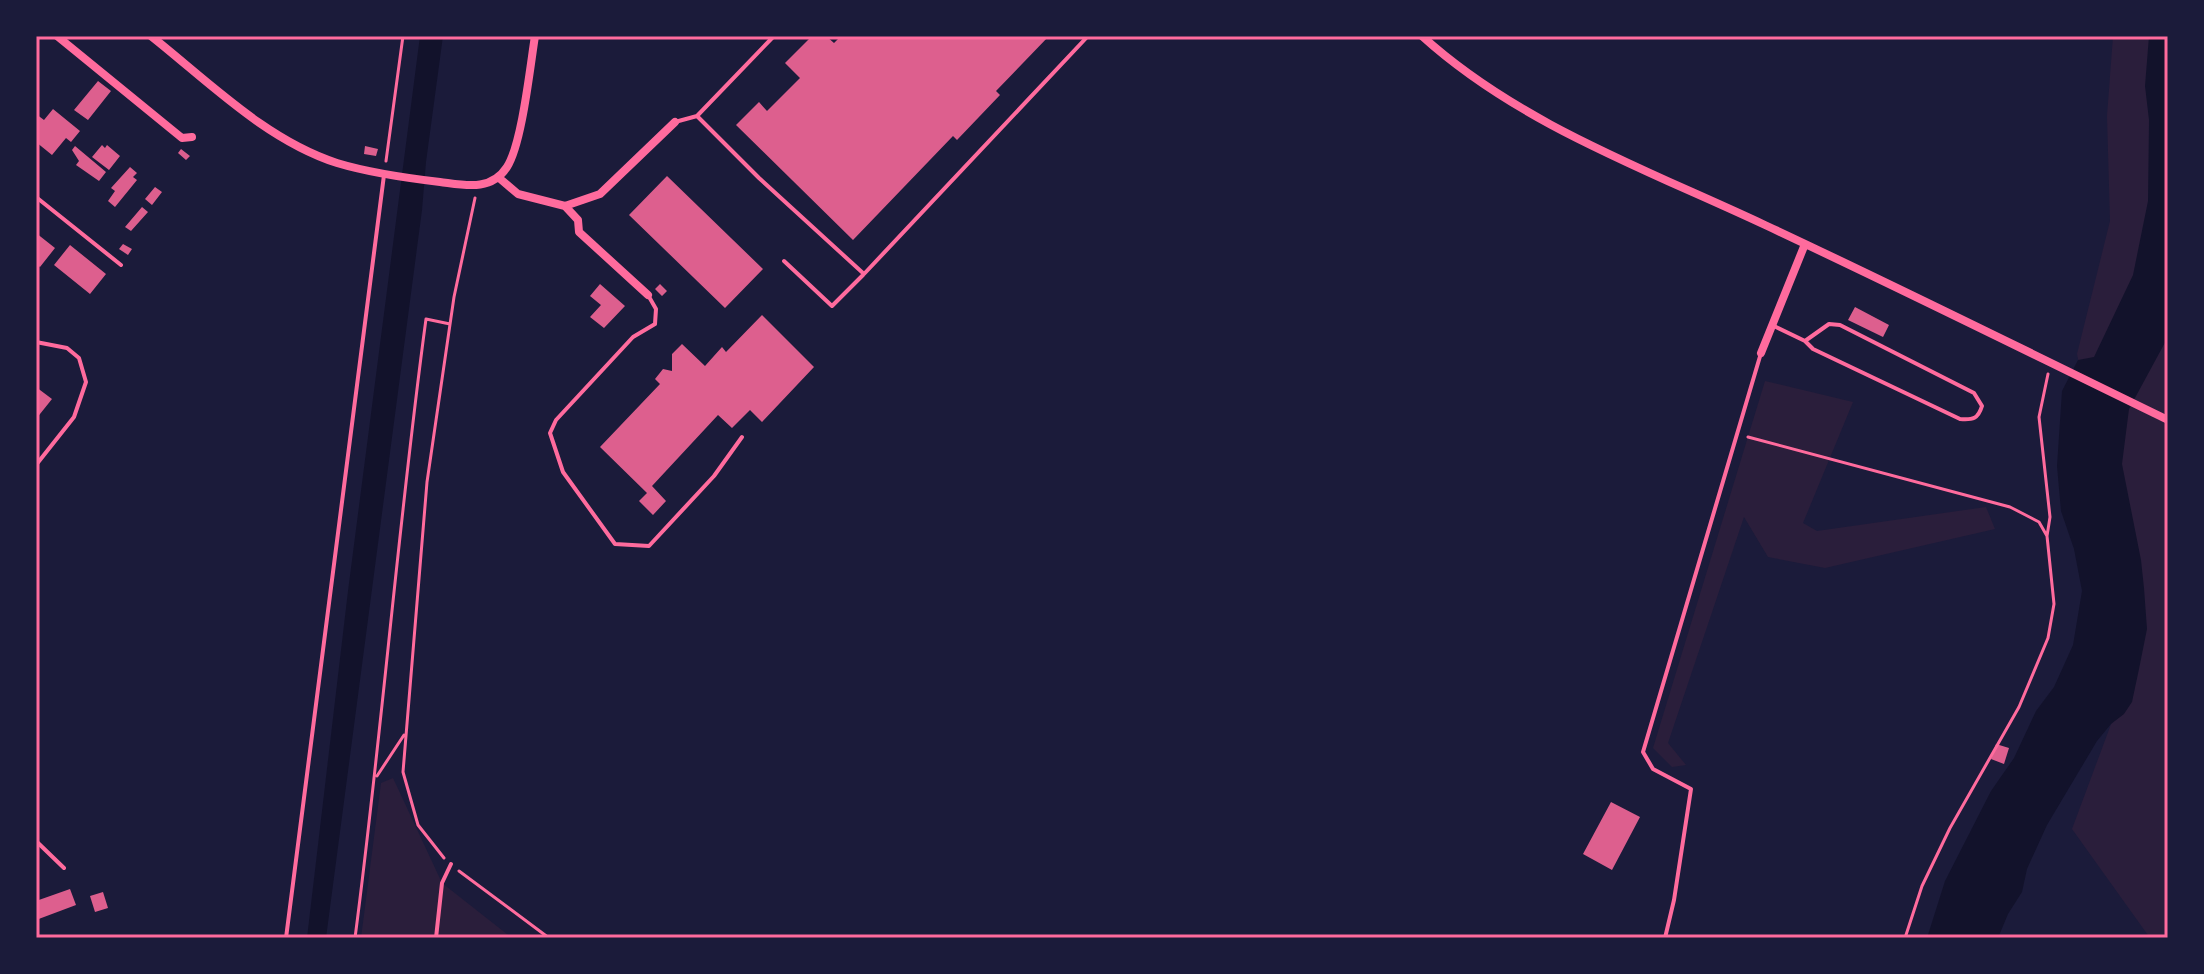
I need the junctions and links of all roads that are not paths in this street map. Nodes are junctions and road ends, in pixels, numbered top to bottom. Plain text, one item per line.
1 (57, 36) edge
2 (151, 36) edge
3 (535, 36) edge
4 (774, 36) edge
5 (1088, 36) edge
6 (1422, 36) edge
7 (697, 116) junction
8 (675, 122) joint
9 (192, 137) dead end
10 (384, 173) junction
11 (498, 177) junction
12 (36, 197) edge
13 (565, 206) junction
14 (1805, 244) junction
15 (784, 261) dead end
16 (121, 265) dead end
17 (864, 274) junction
18 (648, 295) joint
19 (1772, 326) junction
20 (1805, 341) junction
21 (36, 342) edge
22 (1761, 353) joint
23 (2168, 420) edge
24 (742, 437) dead end
25 (36, 465) edge
26 (36, 841) edge
27 (451, 864) road end
28 (64, 868) dead end
29 (286, 938) edge
30 (436, 938) edge
31 (1665, 938) edge

1 - 9 street
2 - 10 street
3 - 11 street
4 - 7 lane
5 - 17 lane
6 - 14 street
7 - 8 lane
7 - 17 lane
8 - 13 street
10 - 11 street
10 - 29 lane
11 - 13 street
12 - 16 lane
13 - 18 street
14 - 19 street
14 - 23 street
15 - 17 lane
18 - 24 lane
19 - 20 lane
19 - 22 street
20 - 20 lane
21 - 25 lane
22 - 31 lane
26 - 28 lane
27 - 30 lane

